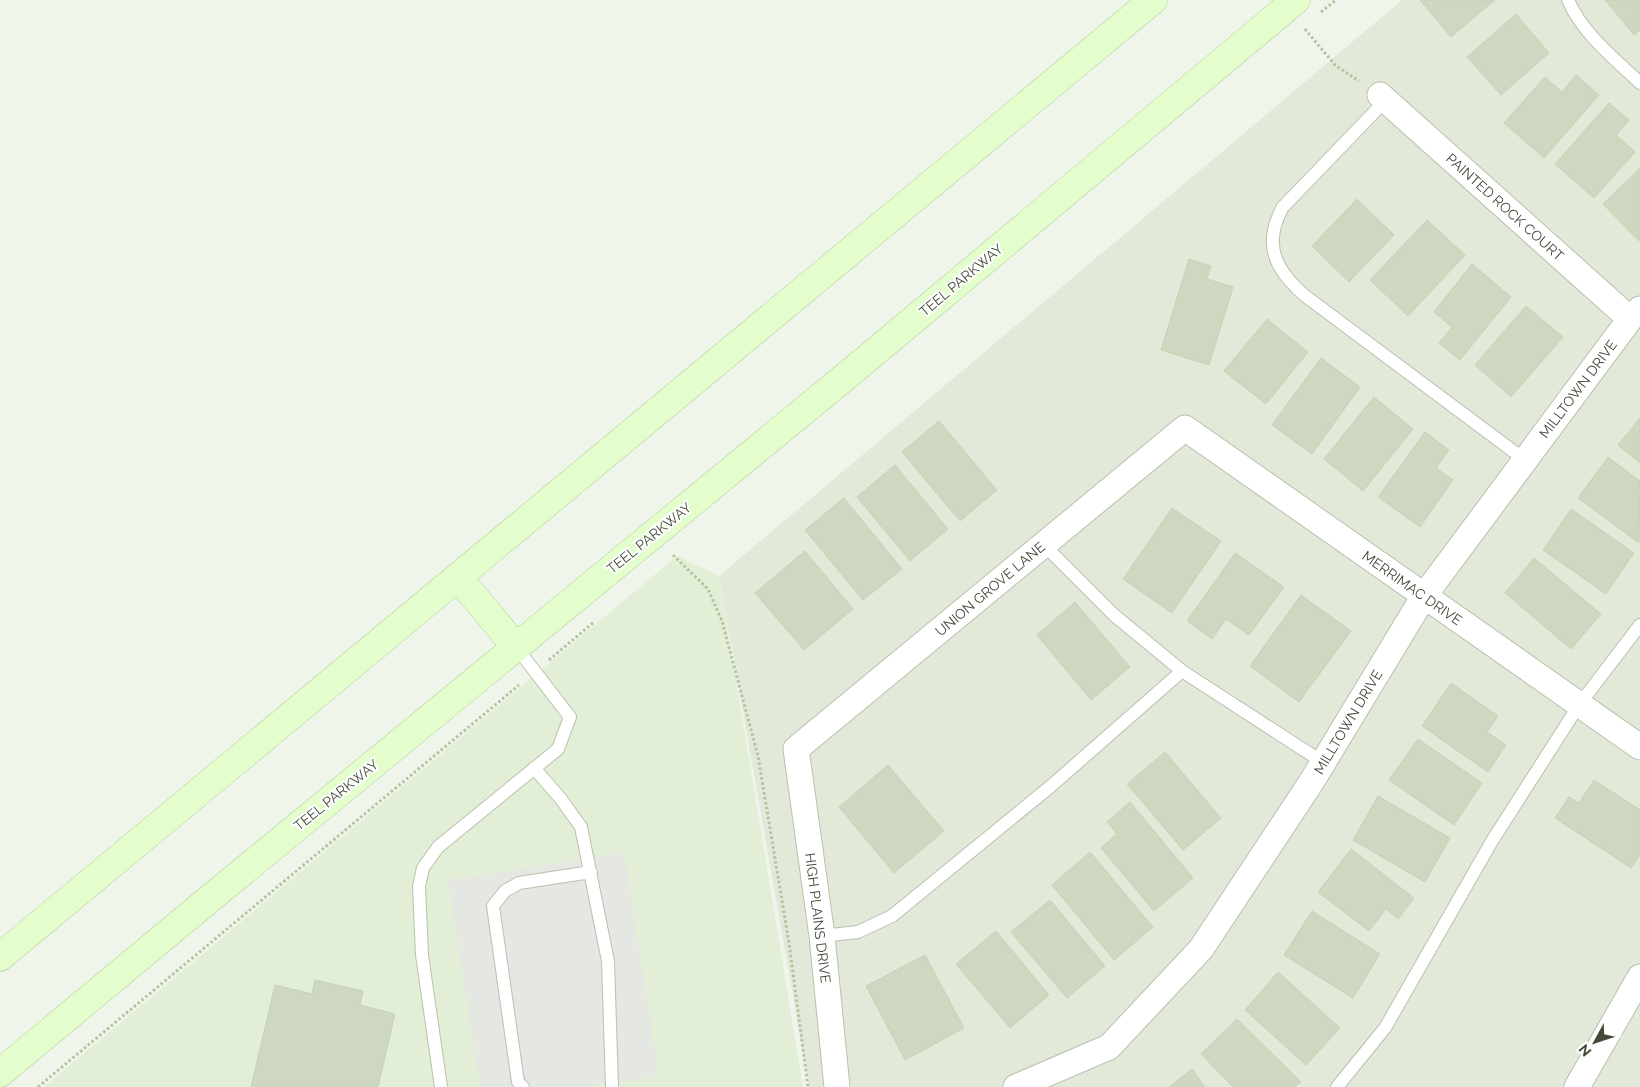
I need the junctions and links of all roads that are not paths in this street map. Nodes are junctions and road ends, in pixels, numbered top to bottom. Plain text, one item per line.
1 (1153, 0) edge
2 (1296, 0) edge
3 (1568, 0) edge
4 (1640, 83) edge
5 (1382, 98) joint
6 (1635, 314) edge
7 (1185, 428) joint
8 (1525, 460) junction
9 (1044, 545) junction
10 (458, 577) junction
11 (1424, 596) junction
12 (1640, 625) edge
13 (516, 647) junction
14 (1182, 671) junction
15 (1579, 704) junction
16 (1640, 747) edge
17 (796, 750) joint
18 (1324, 763) junction
19 (534, 768) junction
20 (591, 872) junction
21 (822, 936) junction
22 (0, 957) edge
23 (1640, 977) edge
24 (0, 1073) edge
25 (441, 1087) edge
26 (522, 1087) edge
27 (612, 1087) edge
28 (838, 1087) edge
29 (1016, 1087) edge
30 (1337, 1087) edge
31 (1577, 1087) edge

1 - 10 main road
2 - 13 main road, TEEL PARKWAY
3 - 4 lane
5 - 6 street, PAINTED ROCK COURT
5 - 8 lane
6 - 8 street, MILLTOWN DRIVE
7 - 9 street, UNION GROVE LANE
7 - 11 street, MERRIMAC DRIVE
8 - 11 street, MILLTOWN DRIVE
9 - 14 lane
9 - 17 street, UNION GROVE LANE
10 - 13 main road
10 - 22 main road
11 - 15 street, MERRIMAC DRIVE
11 - 18 street, MILLTOWN DRIVE
12 - 15 lane
13 - 19 lane
13 - 24 main road, TEEL PARKWAY
14 - 18 lane
14 - 21 lane
15 - 16 street, MERRIMAC DRIVE
15 - 30 lane
17 - 21 street, HIGH PLAINS DRIVE
18 - 29 street, MILLTOWN DRIVE
19 - 20 lane
19 - 25 lane
20 - 26 lane
20 - 27 lane
21 - 28 street, HIGH PLAINS DRIVE
23 - 31 street

